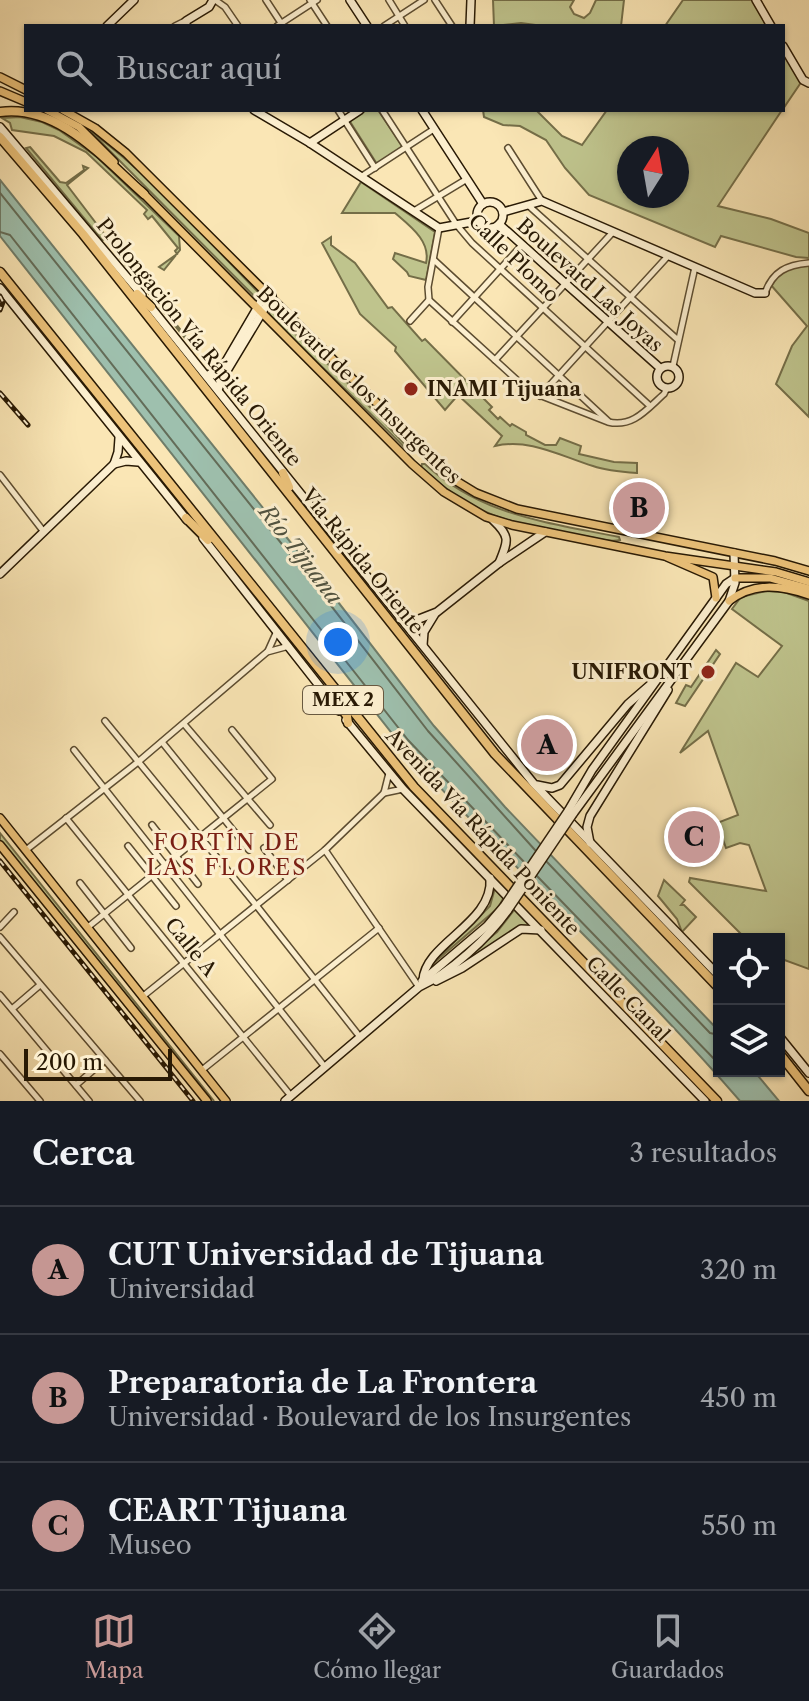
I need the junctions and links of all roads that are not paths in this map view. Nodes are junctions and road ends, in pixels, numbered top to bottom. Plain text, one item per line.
1 (134, 0) edge
2 (214, 0) edge
3 (266, 0) edge
4 (350, 0) edge
5 (389, 0) edge
6 (424, 0) edge
7 (435, 0) edge
8 (471, 0) edge
9 (756, 0) edge
10 (313, 1) edge
11 (399, 16) junction
12 (186, 23) edge
13 (109, 24) edge
14 (237, 24) edge
15 (279, 24) edge
16 (281, 24) edge
17 (326, 24) edge
18 (366, 24) edge
19 (387, 24) edge
20 (404, 24) edge
21 (451, 24) edge
22 (470, 24) edge
23 (770, 24) edge
24 (785, 49) edge
25 (0, 77) edge
26 (809, 83) edge
27 (24, 89) edge
28 (1, 93) edge
29 (24, 101) edge
30 (2, 112) edge
31 (50, 112) edge
32 (257, 112) edge
33 (339, 112) edge
34 (357, 112) edge
35 (383, 112) edge
36 (423, 112) edge
37 (77, 114) edge
38 (344, 120) junction
39 (0, 127) edge
40 (434, 129) junction
41 (0, 137) edge
42 (310, 143) junction
43 (406, 147) junction
44 (508, 148) dead end
45 (375, 168) junction
46 (362, 176) junction
47 (467, 179) junction
48 (144, 194) junction
49 (438, 197) junction
50 (542, 201) junction
51 (483, 204) junction
52 (528, 205) junction
53 (414, 211) junction
54 (503, 212) junction
55 (477, 221) junction
56 (456, 224) junction
57 (499, 224) junction
58 (439, 228) junction
59 (613, 232) junction
60 (83, 234) junction
61 (522, 245) junction
62 (668, 256) junction
63 (588, 259) junction
64 (434, 260) junction
65 (809, 263) edge
66 (695, 267) junction
67 (500, 270) junction
68 (0, 272) edge
69 (565, 284) junction
70 (0, 288) edge
71 (765, 293) joint
72 (269, 294) junction
73 (475, 297) junction
74 (630, 297) junction
75 (429, 300) junction
76 (151, 307) junction
77 (543, 309) junction
78 (259, 310) junction
79 (38, 319) junction
80 (410, 321) dead end
81 (452, 322) junction
82 (608, 322) junction
83 (517, 336) junction
84 (678, 340) junction
85 (585, 347) junction
86 (495, 360) junction
87 (673, 366) junction
88 (660, 368) junction
89 (560, 374) junction
90 (207, 376) junction
91 (75, 379) junction
92 (667, 388) junction
93 (218, 390) junction
94 (540, 396) junction
95 (650, 406) junction
96 (608, 422) junction
97 (119, 438) junction
98 (138, 462) junction
99 (114, 464) junction
100 (283, 473) junction
101 (0, 475) edge
102 (186, 518) junction
103 (492, 519) junction
104 (44, 532) junction
105 (545, 532) junction
106 (629, 534) junction
107 (595, 542) junction
108 (328, 543) junction
109 (734, 553) junction
110 (665, 556) junction
111 (499, 563) junction
112 (735, 566) junction
113 (238, 570) junction
114 (809, 571) edge
115 (0, 574) edge
116 (735, 578) junction
117 (809, 582) edge
118 (809, 589) edge
119 (809, 595) edge
120 (716, 598) junction
121 (729, 601) junction
122 (379, 607) junction
123 (437, 612) junction
124 (400, 619) junction
125 (277, 631) junction
126 (290, 634) junction
127 (289, 646) junction
128 (423, 646) junction
129 (267, 652) junction
130 (659, 678) junction
131 (672, 681) junction
132 (461, 696) junction
133 (105, 721) dead end
134 (348, 723) junction
135 (184, 724) junction
136 (232, 730) dead end
137 (162, 742) junction
138 (74, 750) dead end
139 (138, 762) junction
140 (389, 773) junction
141 (534, 784) junction
142 (103, 789) junction
143 (403, 789) junction
144 (384, 793) junction
145 (249, 799) junction
146 (570, 812) junction
147 (0, 818) edge
148 (66, 818) junction
149 (223, 818) junction
150 (152, 825) dead end
151 (270, 825) dead end
152 (201, 836) junction
153 (0, 845) edge
154 (128, 846) dead end
155 (264, 848) dead end
156 (594, 848) junction
157 (25, 850) junction
158 (249, 850) dead end
159 (325, 850) junction
160 (176, 856) junction
161 (164, 865) junction
162 (152, 875) junction
163 (490, 878) junction
164 (288, 880) junction
165 (80, 883) dead end
166 (198, 884) dead end
167 (128, 894) junction
168 (256, 905) junction
169 (176, 906) dead end
170 (14, 912) dead end
171 (104, 913) junction
172 (0, 927) edge
173 (88, 927) junction
174 (379, 928) junction
175 (541, 930) junction
176 (220, 935) junction
177 (0, 937) edge
178 (131, 948) dead end
179 (184, 963) junction
180 (713, 970) edge
181 (314, 979) junction
182 (713, 982) edge
183 (423, 983) junction
184 (40, 985) junction
185 (0, 995) edge
186 (142, 997) junction
187 (280, 1008) junction
188 (12, 1009) junction
189 (244, 1037) junction
190 (360, 1037) junction
191 (785, 1043) edge
192 (0, 1054) edge
193 (785, 1054) edge
194 (663, 1058) junction
195 (105, 1060) junction
196 (785, 1060) edge
197 (325, 1067) junction
198 (201, 1070) junction
199 (795, 1071) junction
200 (809, 1073) edge
201 (76, 1085) junction
202 (809, 1091) edge
203 (288, 1098) edge
204 (40, 1101) edge
205 (89, 1101) edge
206 (140, 1101) edge
207 (207, 1101) edge
208 (226, 1101) edge
209 (705, 1101) edge
210 (715, 1101) edge

1 - 13 main road
2 - 12 main road
2 - 14 street
3 - 15 street
4 - 18 main road
5 - 11 street
6 - 11 street
7 - 21 street
8 - 22 main road
9 - 23 main road
10 - 16 street
10 - 17 street
11 - 19 street
11 - 20 street
24 - 26 main road
25 - 27 main road
28 - 29 main road
30 - 48 highway
31 - 48 main road, Boulevard de los Insurgentes
32 - 42 main road
33 - 38 street
34 - 38 main road
35 - 43 street, Calle Plomo
36 - 40 main road
37 - 72 main road, Boulevard de los Insurgentes
38 - 42 main road
38 - 45 street
39 - 76 main road, Prolongación Vía Rápida Oriente
40 - 43 street
40 - 47 main road
41 - 60 highway, Vía Rápida Oriente
42 - 46 main road
43 - 45 street
43 - 49 street, Calle Plomo
44 - 50 street
45 - 46 street
46 - 53 main road
47 - 49 street
47 - 51 main road
48 - 78 main road, Boulevard de los Insurgentes
49 - 53 street
49 - 56 street, Calle Plomo
50 - 52 main road
50 - 59 main road
51 - 54 main road
51 - 55 main road
52 - 54 main road
52 - 63 street
53 - 58 main road
54 - 57 main road
55 - 56 main road
55 - 57 main road
56 - 58 main road
56 - 67 street, Calle Plomo
57 - 61 main road, Boulevard Las Joyas
58 - 64 street
59 - 62 main road
59 - 63 street
60 - 76 highway
60 - 108 highway, Vía Rápida Oriente
61 - 67 street
61 - 69 main road, Boulevard Las Joyas
62 - 66 main road
62 - 74 street
63 - 69 street
63 - 74 street
64 - 73 street
64 - 75 street
65 - 71 street
66 - 71 main road
66 - 84 street
67 - 73 street
67 - 77 street, Calle Plomo
68 - 79 highway, Avenida Vía Rápida Poniente / MEX 2
69 - 77 street
69 - 82 main road, Boulevard Las Joyas
70 - 91 main road
72 - 78 main road
72 - 106 main road, Boulevard de los Insurgentes
73 - 81 street
73 - 83 street
74 - 82 street
74 - 84 street
75 - 80 street
75 - 81 street
76 - 90 main road, Prolongación Vía Rápida Oriente
77 - 83 street
77 - 85 street, Calle Plomo
78 - 90 main road
78 - 93 main road
78 - 103 main road, Boulevard de los Insurgentes
79 - 91 highway
79 - 113 highway, Avenida Vía Rápida Poniente / MEX 2
81 - 86 street
82 - 85 street
82 - 88 main road, Boulevard Las Joyas
83 - 86 street
83 - 89 street
84 - 87 street
85 - 89 street
85 - 95 street, Calle Plomo
86 - 94 street
87 - 88 main road
87 - 92 main road
88 - 92 main road
89 - 94 street
89 - 96 street
90 - 93 main road, Prolongación Vía Rápida Oriente
91 - 97 main road
92 - 95 street
93 - 100 main road, Prolongación Vía Rápida Oriente
94 - 96 street
95 - 96 street
97 - 98 main road
97 - 99 main road
98 - 99 main road
98 - 102 main road
99 - 104 main road
100 - 108 highway
100 - 124 main road, Prolongación Vía Rápida Oriente
101 - 104 street
102 - 113 highway
102 - 125 main road, Calle Canal
103 - 105 main road, Boulevard de los Insurgentes
103 - 111 main road
104 - 115 main road
105 - 107 main road, Boulevard de los Insurgentes
105 - 111 main road
106 - 107 main road
106 - 109 main road, Boulevard de los Insurgentes
107 - 110 main road, Boulevard de los Insurgentes
108 - 122 highway, Vía Rápida Oriente
109 - 112 main road
109 - 114 main road, Boulevard de los Insurgentes
110 - 112 main road, Boulevard de los Insurgentes
110 - 120 main road
111 - 123 main road
112 - 116 main road
112 - 117 main road, Boulevard de los Insurgentes
113 - 126 highway, Avenida Vía Rápida Poniente / MEX 2
116 - 118 main road
116 - 120 main road
116 - 121 main road
119 - 121 main road
120 - 130 main road
121 - 131 main road
122 - 132 highway
122 - 182 highway, Vía Rápida Oriente
123 - 124 main road
123 - 128 main road
124 - 128 main road, Prolongación Vía Rápida Oriente
125 - 127 main road, Calle Canal
125 - 129 street
126 - 134 highway
126 - 210 highway, Avenida Vía Rápida Poniente / MEX 2
127 - 129 street
127 - 134 main road, Calle Canal
128 - 132 main road, Prolongación Vía Rápida Oriente
129 - 135 street
130 - 141 main road
130 - 146 main road
131 - 146 main road
131 - 156 main road
132 - 141 main road, Prolongación Vía Rápida Oriente
133 - 139 street
134 - 140 main road, Calle Canal
135 - 137 street
135 - 145 street
136 - 145 street
137 - 139 street
137 - 149 street
138 - 142 street
139 - 142 street
139 - 152 street
140 - 143 main road, Calle Canal
140 - 144 street
141 - 156 main road, Prolongación Vía Rápida Oriente
142 - 148 street
142 - 161 street
143 - 144 street
143 - 163 main road, Calle Canal
144 - 159 street
145 - 149 street
145 - 151 street
146 - 183 main road, bridge
147 - 157 main road
148 - 157 street
148 - 167 street, Calle A
149 - 152 street
149 - 158 street
150 - 160 street
152 - 160 street
152 - 168 street
153 - 207 main road
154 - 162 street
155 - 164 street
156 - 180 main road, Prolongación Vía Rápida Oriente
157 - 173 main road
159 - 164 street
159 - 174 street
160 - 161 street
160 - 166 street
161 - 162 street
161 - 176 street
162 - 167 street
162 - 169 street
163 - 175 main road, Calle Canal
163 - 183 main road
164 - 168 street
165 - 171 street
167 - 171 street
167 - 179 street, Calle A
168 - 176 street
168 - 181 street
170 - 172 street
171 - 173 street
171 - 178 street
173 - 186 main road
174 - 181 street
174 - 183 street
175 - 183 main road
175 - 194 main road, Calle Canal
176 - 179 street
176 - 187 street
177 - 184 street
179 - 186 street
179 - 189 street, Calle A
181 - 187 street
181 - 190 street
183 - 190 main road
184 - 188 street
184 - 195 street
185 - 188 street
186 - 198 main road
187 - 189 street
187 - 197 street
188 - 201 street
189 - 198 street
189 - 203 street, Calle A
190 - 197 main road
191 - 200 main road
192 - 204 street
193 - 199 highway
194 - 209 main road, Calle Canal
194 - 210 highway
195 - 201 street
195 - 206 street
196 - 199 highway
197 - 203 main road
198 - 208 main road
199 - 202 highway
201 - 205 street

